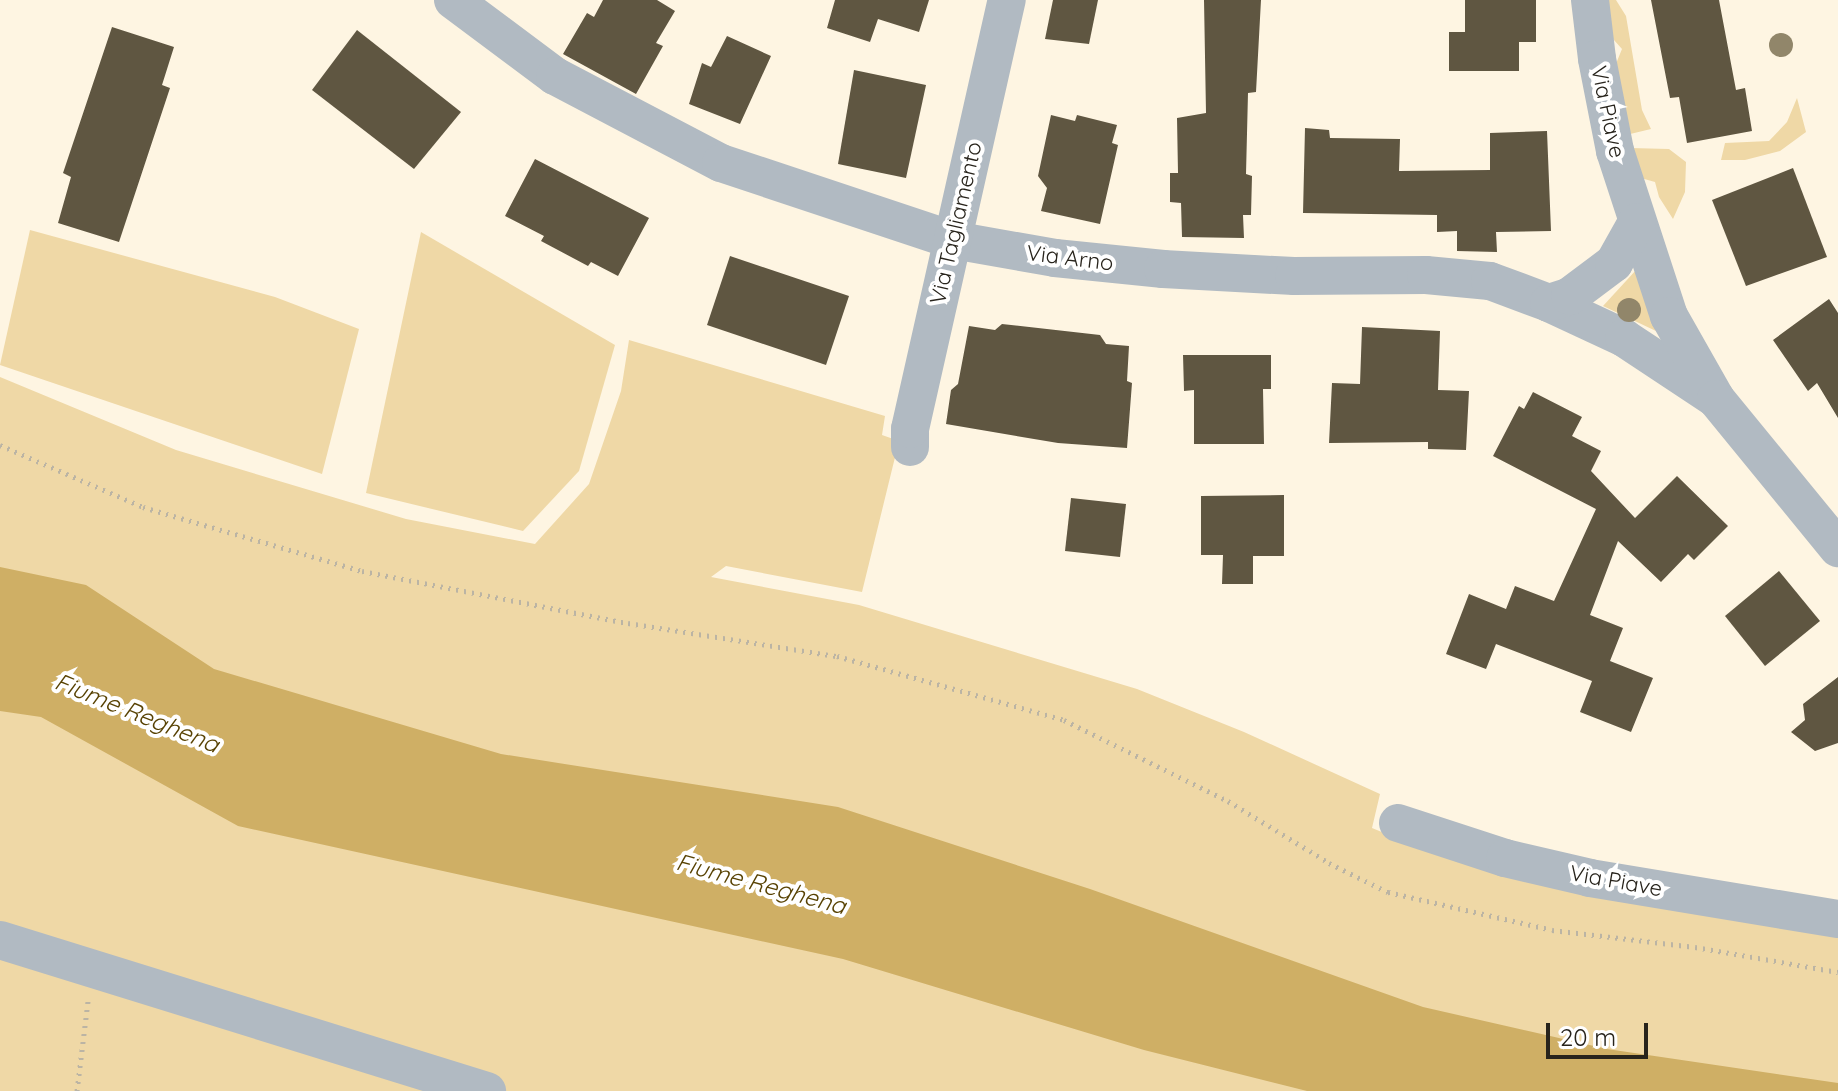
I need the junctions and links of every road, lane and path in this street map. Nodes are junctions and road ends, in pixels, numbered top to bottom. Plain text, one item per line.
1 (453, 0) edge
2 (1007, 0) edge
3 (1590, 0) edge
4 (1637, 222) junction
5 (953, 240) junction
6 (1549, 303) junction
7 (1716, 399) junction
8 (0, 445) edge
9 (910, 447) dead end
10 (1838, 548) edge
11 (1398, 823) dead end
12 (1838, 919) edge
13 (0, 940) edge
14 (91, 968) junction
15 (1838, 972) edge
16 (77, 1091) edge
17 (487, 1091) edge

1 - 5 street, Via Arno
2 - 5 street, Via Tagliamento
3 - 4 street, Via Piave
4 - 6 street
4 - 7 street, Via Piave
5 - 6 street, Via Arno
5 - 9 street, Via Tagliamento
6 - 7 street, Via Arno
7 - 10 street, Via Piave
8 - 15 path
11 - 12 street, Via Piave
13 - 14 street
14 - 16 path
14 - 17 street

